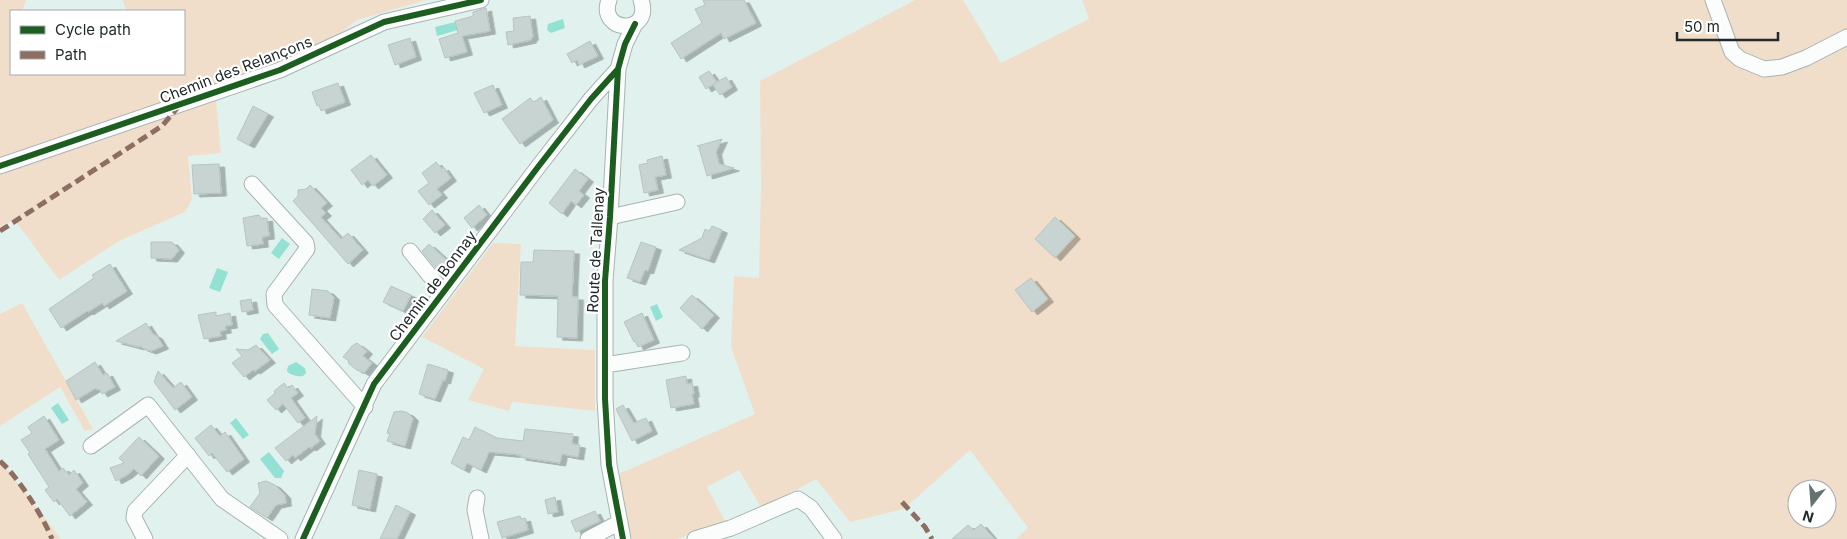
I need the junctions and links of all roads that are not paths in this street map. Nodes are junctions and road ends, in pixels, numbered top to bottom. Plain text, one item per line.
1 (481, 0) edge
2 (610, 0) edge
3 (1713, 0) edge
4 (645, 2) edge
5 (628, 25) junction
6 (1847, 37) edge
7 (618, 70) junction
8 (0, 166) edge
9 (252, 184) dead end
10 (678, 202) dead end
11 (610, 217) junction
12 (410, 251) dead end
13 (443, 292) junction
14 (682, 353) dead end
15 (605, 365) junction
16 (364, 407) junction
17 (91, 446) dead end
18 (188, 455) junction
19 (477, 498) dead end
20 (620, 522) junction
21 (145, 539) edge
22 (280, 539) edge
23 (304, 539) edge
24 (481, 539) edge
25 (588, 539) edge
26 (623, 539) edge
27 (695, 539) edge
28 (834, 539) edge

1 - 8 street, Chemin des Relançons
2 - 5 street, Route de Tallenay
3 - 6 street
4 - 5 street
5 - 7 street, Route de Tallenay
7 - 11 street, Route de Tallenay
7 - 13 street, Chemin de Bonnay
9 - 16 street
10 - 11 street
11 - 15 street, Route de Tallenay
12 - 13 street, Chemin de Bonnay
13 - 16 street, Chemin de Bonnay
14 - 15 street
15 - 20 street, Route de Tallenay
16 - 23 street, Chemin de Bonnay
17 - 18 street
18 - 21 street
18 - 22 street
19 - 24 street
20 - 25 street
20 - 26 street, Route de Tallenay
27 - 28 street

